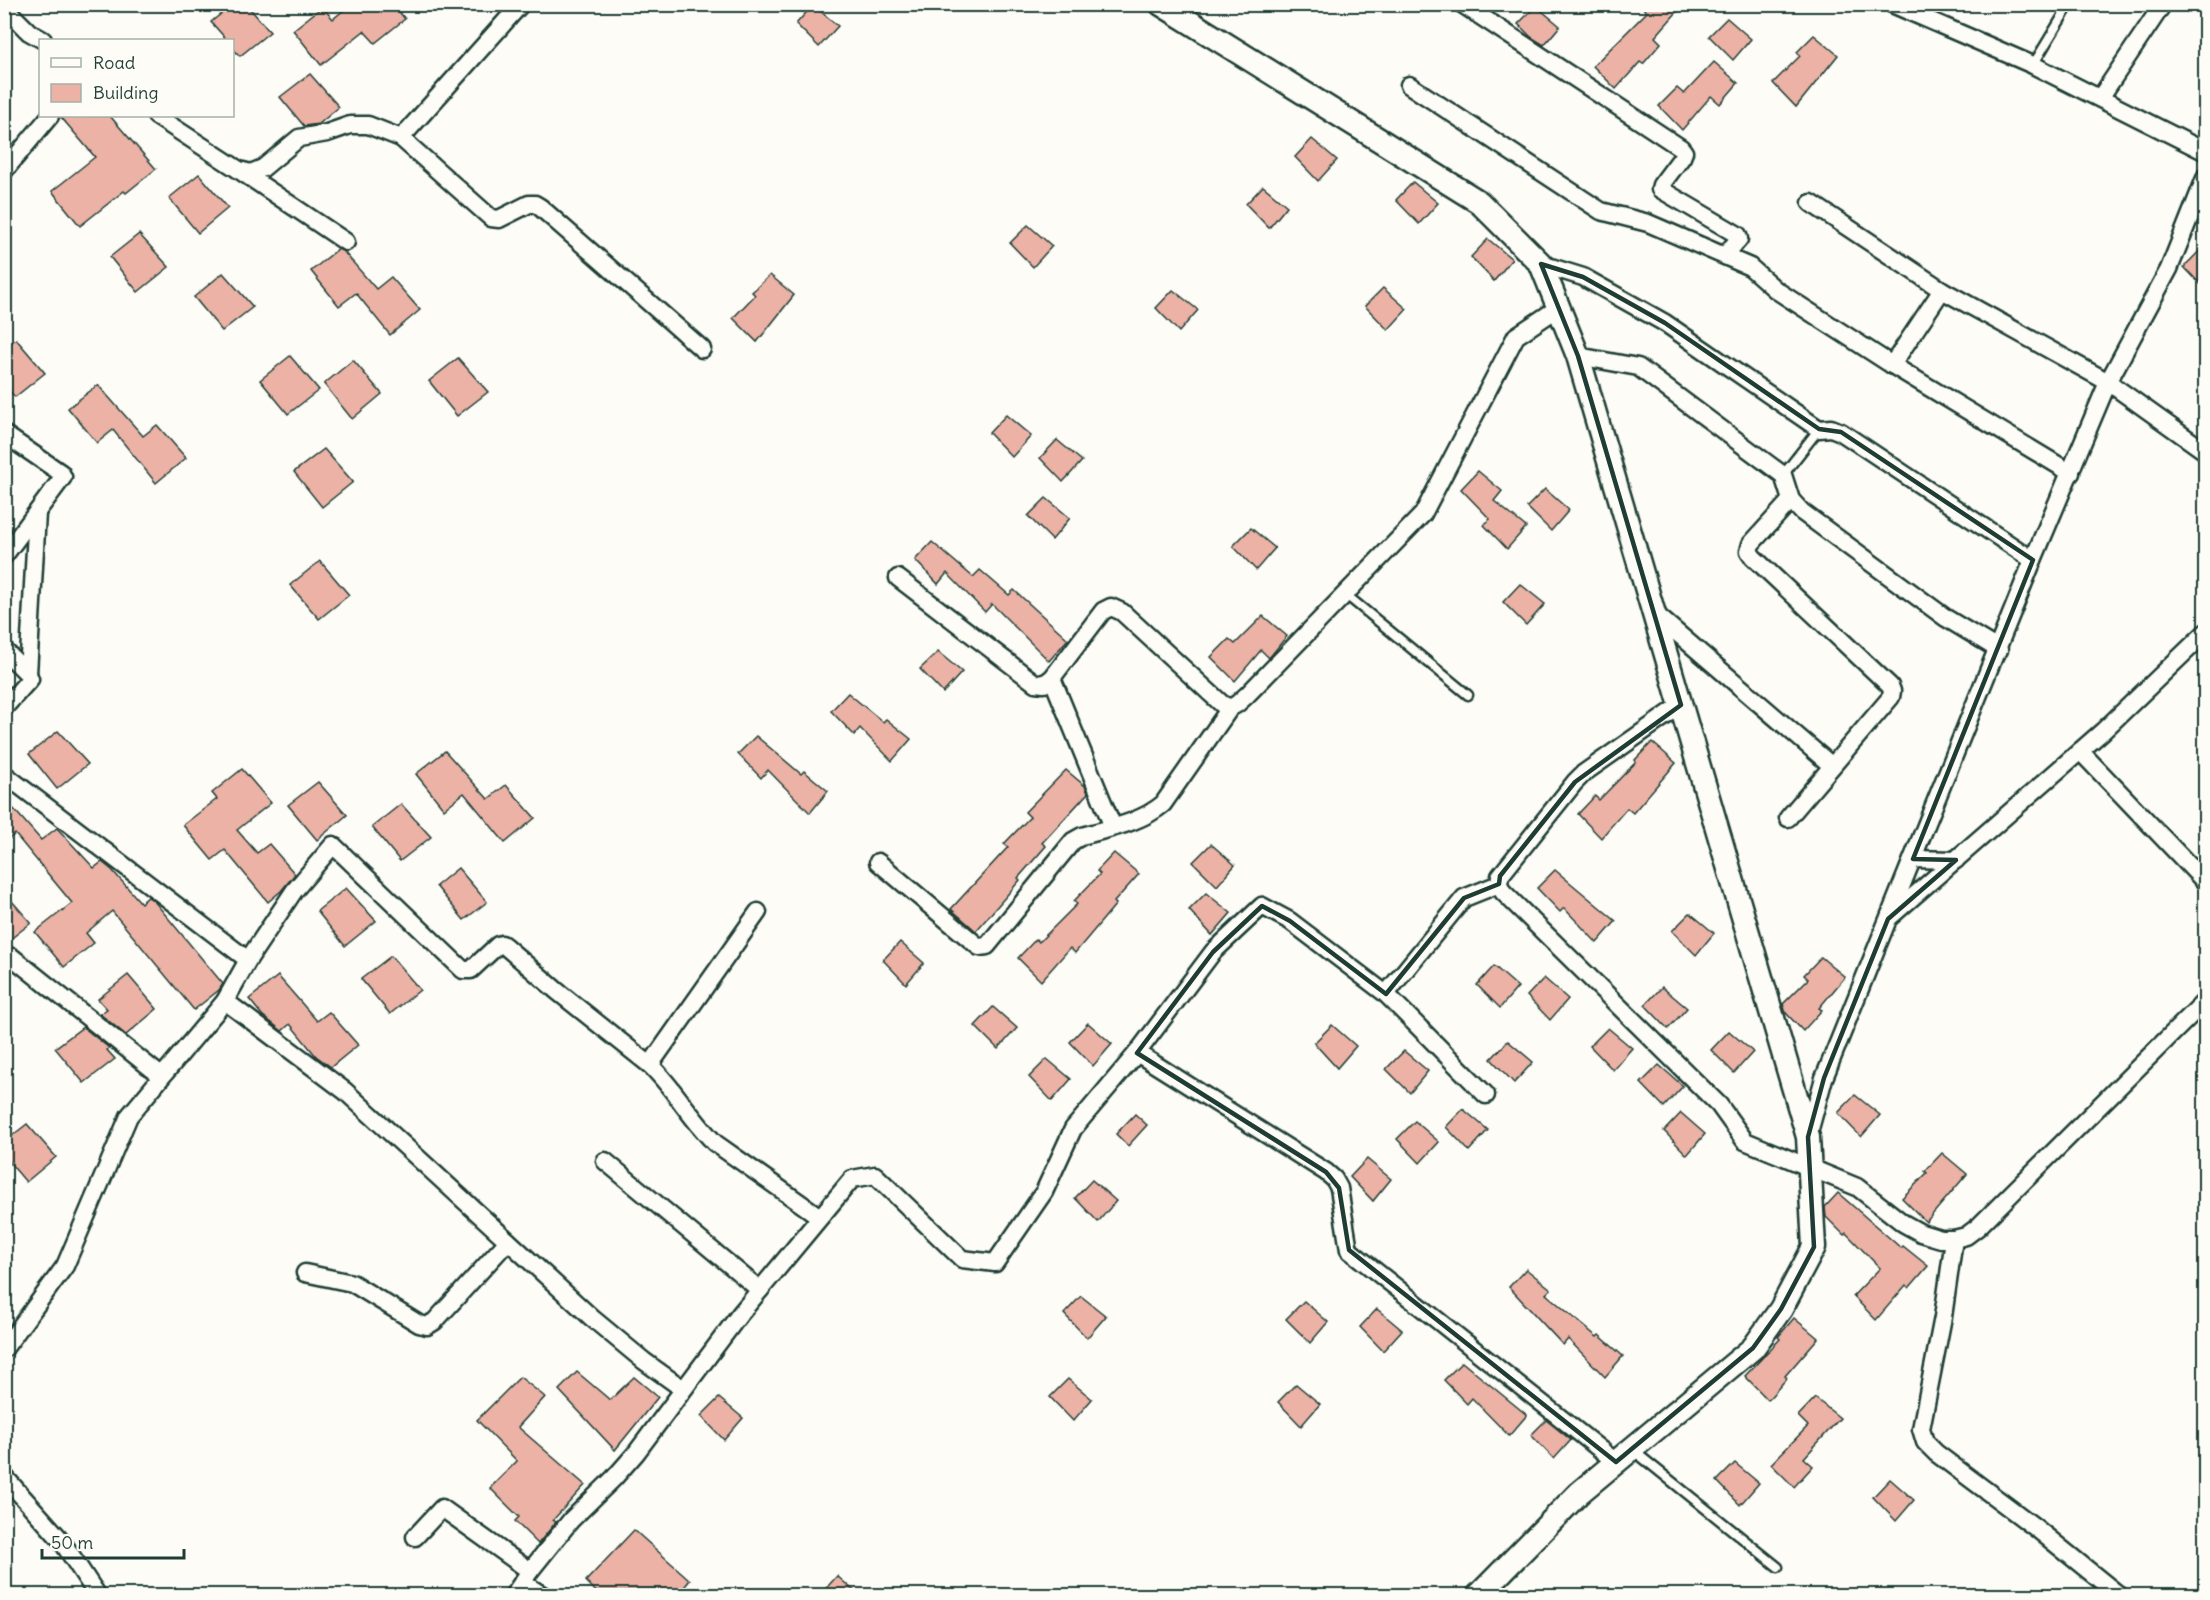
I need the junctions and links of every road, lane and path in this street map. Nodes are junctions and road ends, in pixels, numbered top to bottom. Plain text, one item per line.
1 (521, 4) edge
2 (1161, 4) edge
3 (1462, 4) edge
4 (1892, 4) edge
5 (2070, 4) edge
6 (2163, 4) edge
7 (4, 7) edge
8 (41, 39) edge
9 (2032, 65) junction
10 (1409, 85) dead end
11 (2100, 98) junction
12 (49, 117) edge
13 (158, 117) edge
14 (401, 138) junction
15 (2205, 152) edge
16 (239, 170) junction
17 (4, 171) edge
18 (2205, 176) edge
19 (1811, 203) dead end
20 (346, 242) dead end
21 (1725, 255) junction
22 (1541, 264) junction
23 (1942, 290) junction
24 (1558, 308) junction
25 (702, 349) dead end
26 (1578, 356) junction
27 (1892, 365) junction
28 (2108, 382) junction
29 (1819, 429) junction
30 (4, 434) edge
31 (2205, 452) edge
32 (2071, 473) junction
33 (1784, 475) junction
34 (1791, 500) junction
35 (37, 513) junction
36 (4, 556) edge
37 (2034, 560) junction
38 (897, 578) dead end
39 (1345, 594) junction
40 (1653, 612) junction
41 (2205, 632) edge
42 (4, 650) edge
43 (1999, 650) junction
44 (28, 674) junction
45 (1052, 678) junction
46 (1468, 695) dead end
47 (1681, 705) junction
48 (4, 708) edge
49 (1230, 708) junction
50 (2080, 751) junction
51 (1832, 766) junction
52 (4, 774) edge
53 (1788, 818) dead end
54 (1113, 827) junction
55 (1913, 859) junction
56 (1956, 860) junction
57 (878, 862) dead end
58 (1499, 884) junction
59 (2205, 884) edge
60 (758, 912) dead end
61 (1888, 919) junction
62 (4, 956) edge
63 (248, 960) junction
64 (1386, 994) junction
65 (2205, 1000) edge
66 (225, 1001) junction
67 (1137, 1053) junction
68 (650, 1065) junction
69 (161, 1076) junction
70 (1486, 1095) dead end
71 (1808, 1137) junction
72 (605, 1161) dead end
73 (1810, 1169) junction
74 (820, 1217) junction
75 (1954, 1239) junction
76 (508, 1241) junction
77 (305, 1273) dead end
78 (760, 1290) junction
79 (4, 1349) edge
80 (683, 1389) junction
81 (1624, 1456) junction
82 (4, 1476) edge
83 (415, 1538) dead end
84 (1778, 1567) dead end
85 (522, 1583) edge
86 (98, 1596) edge
87 (544, 1596) edge
88 (1478, 1596) edge
89 (2120, 1596) edge

1 - 14 street
2 - 22 street
3 - 21 street
4 - 9 street
5 - 9 lane
6 - 11 street
7 - 8 street
9 - 11 street
10 - 21 street
11 - 15 street
12 - 17 street
13 - 16 street
14 - 16 street
14 - 25 street
16 - 20 street
18 - 28 street
19 - 23 street
21 - 27 street
22 - 24 street
22 - 29 street
23 - 27 street
23 - 28 street
24 - 26 street
24 - 39 street
26 - 33 street
26 - 40 street
27 - 32 street
28 - 31 street
28 - 32 street
29 - 33 lane
29 - 37 street
30 - 35 street
32 - 37 street
33 - 34 street
34 - 43 street
34 - 51 street
35 - 36 street
35 - 44 street
37 - 43 street
38 - 45 street
39 - 46 lane
39 - 49 street
40 - 47 street
40 - 51 street
41 - 50 street
42 - 44 street
43 - 55 street
44 - 48 street
45 - 49 street
45 - 54 street
47 - 58 street
47 - 71 street
49 - 54 street
50 - 56 street
50 - 59 street
51 - 53 street
52 - 63 street
54 - 57 street
55 - 56 street
55 - 61 street
56 - 61 street
58 - 64 street
58 - 73 street
60 - 68 street
61 - 71 street
62 - 69 street
63 - 66 street
63 - 68 street
64 - 67 street
64 - 70 street
65 - 75 street
66 - 69 street
66 - 76 street
67 - 74 street
67 - 81 street
68 - 74 street
69 - 79 street
71 - 73 street
72 - 78 street
73 - 75 street
73 - 81 street
74 - 78 street
75 - 89 street
76 - 77 street
76 - 80 street
78 - 80 street
80 - 85 street
81 - 84 lane
81 - 88 street
82 - 86 street
83 - 85 street
85 - 87 street

